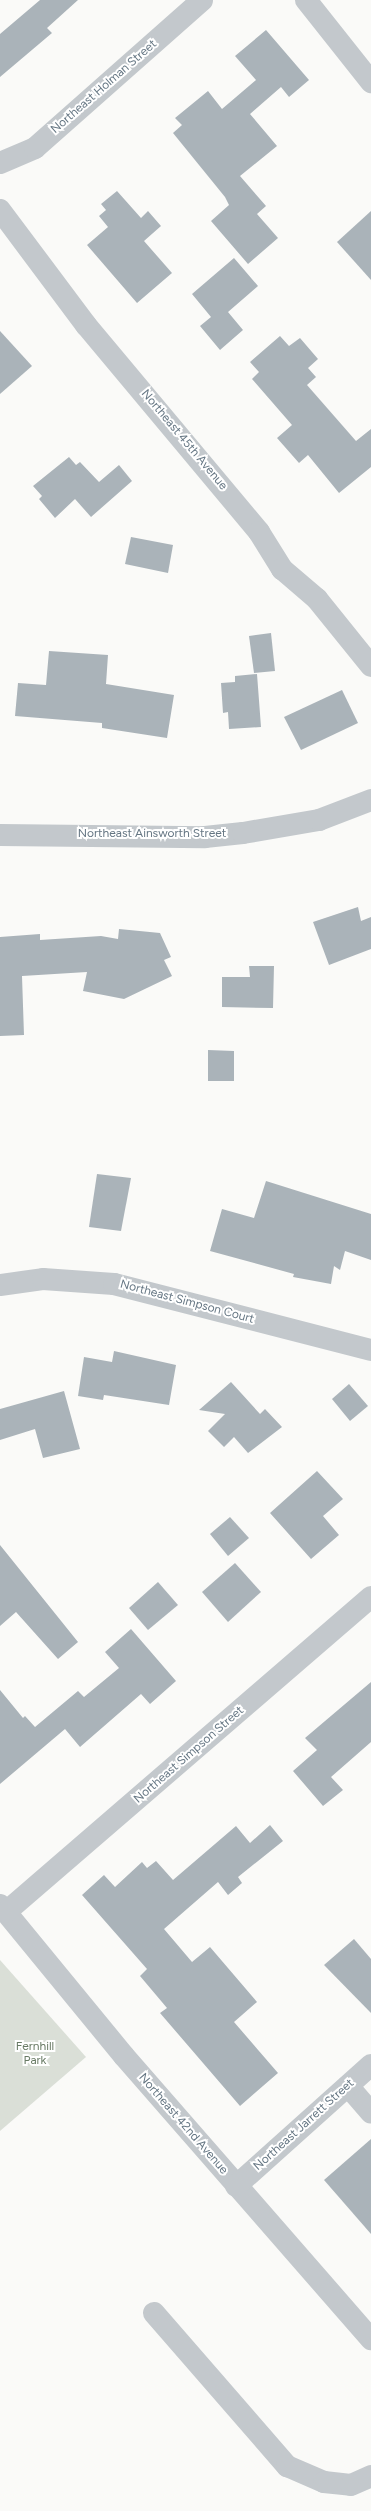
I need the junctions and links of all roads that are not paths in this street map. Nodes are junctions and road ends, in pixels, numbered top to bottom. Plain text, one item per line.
1 (202, 0) edge
2 (306, 0) edge
3 (371, 82) edge
4 (0, 163) edge
5 (0, 210) edge
6 (371, 666) edge
7 (371, 800) edge
8 (0, 835) edge
9 (0, 1285) edge
10 (371, 1350) edge
11 (371, 1597) edge
12 (3, 1908) edge
13 (371, 2066) edge
14 (348, 2086) junction
15 (371, 2112) edge
16 (236, 2186) junction
17 (154, 2313) dead end
18 (371, 2339) edge
19 (371, 2476) edge

1 - 4 street, Northeast Holman Street
2 - 3 street
5 - 6 street, Northeast 45th Avenue
7 - 8 street, Northeast Ainsworth Street
9 - 10 street, Northeast Simpson Court
11 - 12 street, Northeast Simpson Street
12 - 16 street, Northeast 42nd Avenue
13 - 14 street, Northeast Jarrett Street
14 - 15 street
14 - 16 street, Northeast Jarrett Street
16 - 18 street, Northeast 42nd Avenue
17 - 19 street

